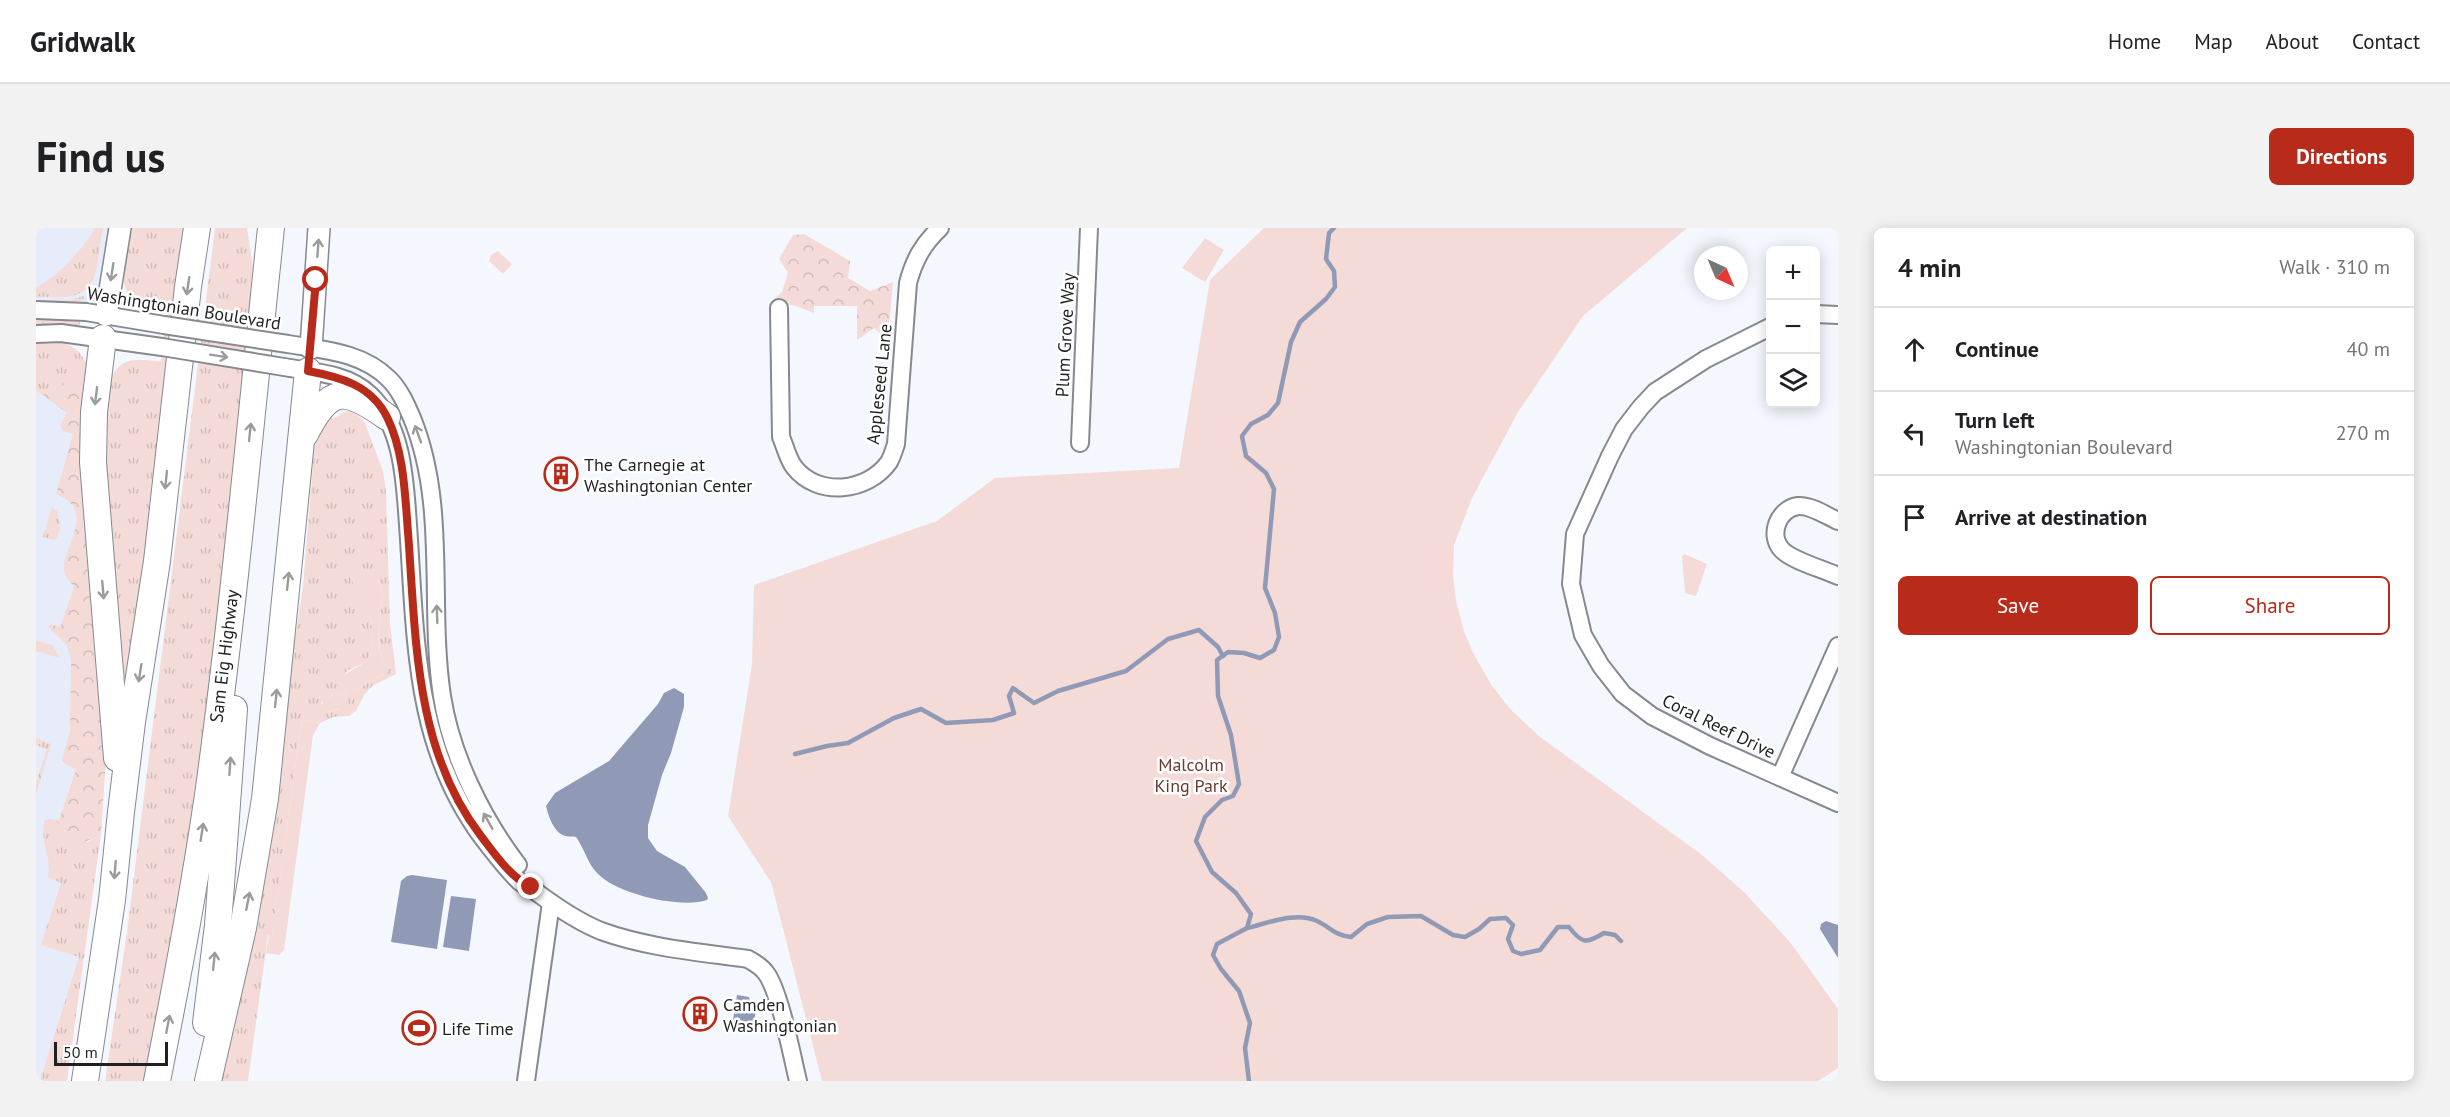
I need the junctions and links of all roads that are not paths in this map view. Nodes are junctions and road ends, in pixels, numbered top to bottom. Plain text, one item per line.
1 (120, 228) edge
2 (197, 228) edge
3 (261, 228) edge
4 (271, 228) edge
5 (319, 228) edge
6 (939, 228) edge
7 (1089, 228) edge
8 (266, 268) junction
9 (779, 308) dead end
10 (36, 310) edge
11 (1820, 314) edge
12 (1838, 315) edge
13 (105, 326) junction
14 (1766, 329) edge
15 (36, 334) edge
16 (301, 362) junction
17 (387, 417) junction
18 (302, 440) junction
19 (1080, 443) dead end
20 (244, 490) junction
21 (432, 490) junction
22 (405, 493) junction
23 (1838, 521) edge
24 (1838, 576) edge
25 (1838, 646) edge
26 (1780, 777) junction
27 (1838, 803) edge
28 (120, 812) junction
29 (531, 887) junction
30 (551, 903) junction
31 (85, 1081) edge
32 (157, 1081) edge
33 (198, 1081) edge
34 (208, 1081) edge
35 (526, 1081) edge
36 (798, 1081) edge

1 -> 13 main road
2 -> 28 highway
3 - 8 highway
4 - 8 highway, Sam Eig Highway
16 -> 5 main road
6 - 9 street, Appleseed Lane
7 - 19 street, Plum Grove Way
20 -> 8 highway, Sam Eig Highway
10 - 13 street, Washingtonian Boulevard
11 - 12 street
13 - 15 street, Washingtonian Boulevard
13 -> 16 street, Washingtonian Boulevard, bridge
13 - 16 street, Washingtonian Boulevard, bridge
13 -> 28 highway
14 - 26 street, Coral Reef Drive
16 - 17 street, Washingtonian Boulevard
16 - 18 highway
21 -> 16 street, Washingtonian Boulevard
17 - 18 highway
17 - 22 street, Washingtonian Boulevard
34 -> 18 highway
32 -> 20 highway, Sam Eig Highway
33 -> 20 highway
21 - 22 street
29 -> 21 street, Washingtonian Boulevard
22 - 29 street, Washingtonian Boulevard
23 - 24 street
25 - 26 street
26 - 27 street, Coral Reef Drive
28 -> 31 highway
29 - 30 street, Washingtonian Boulevard
30 - 35 street
30 - 36 street, Washingtonian Boulevard

